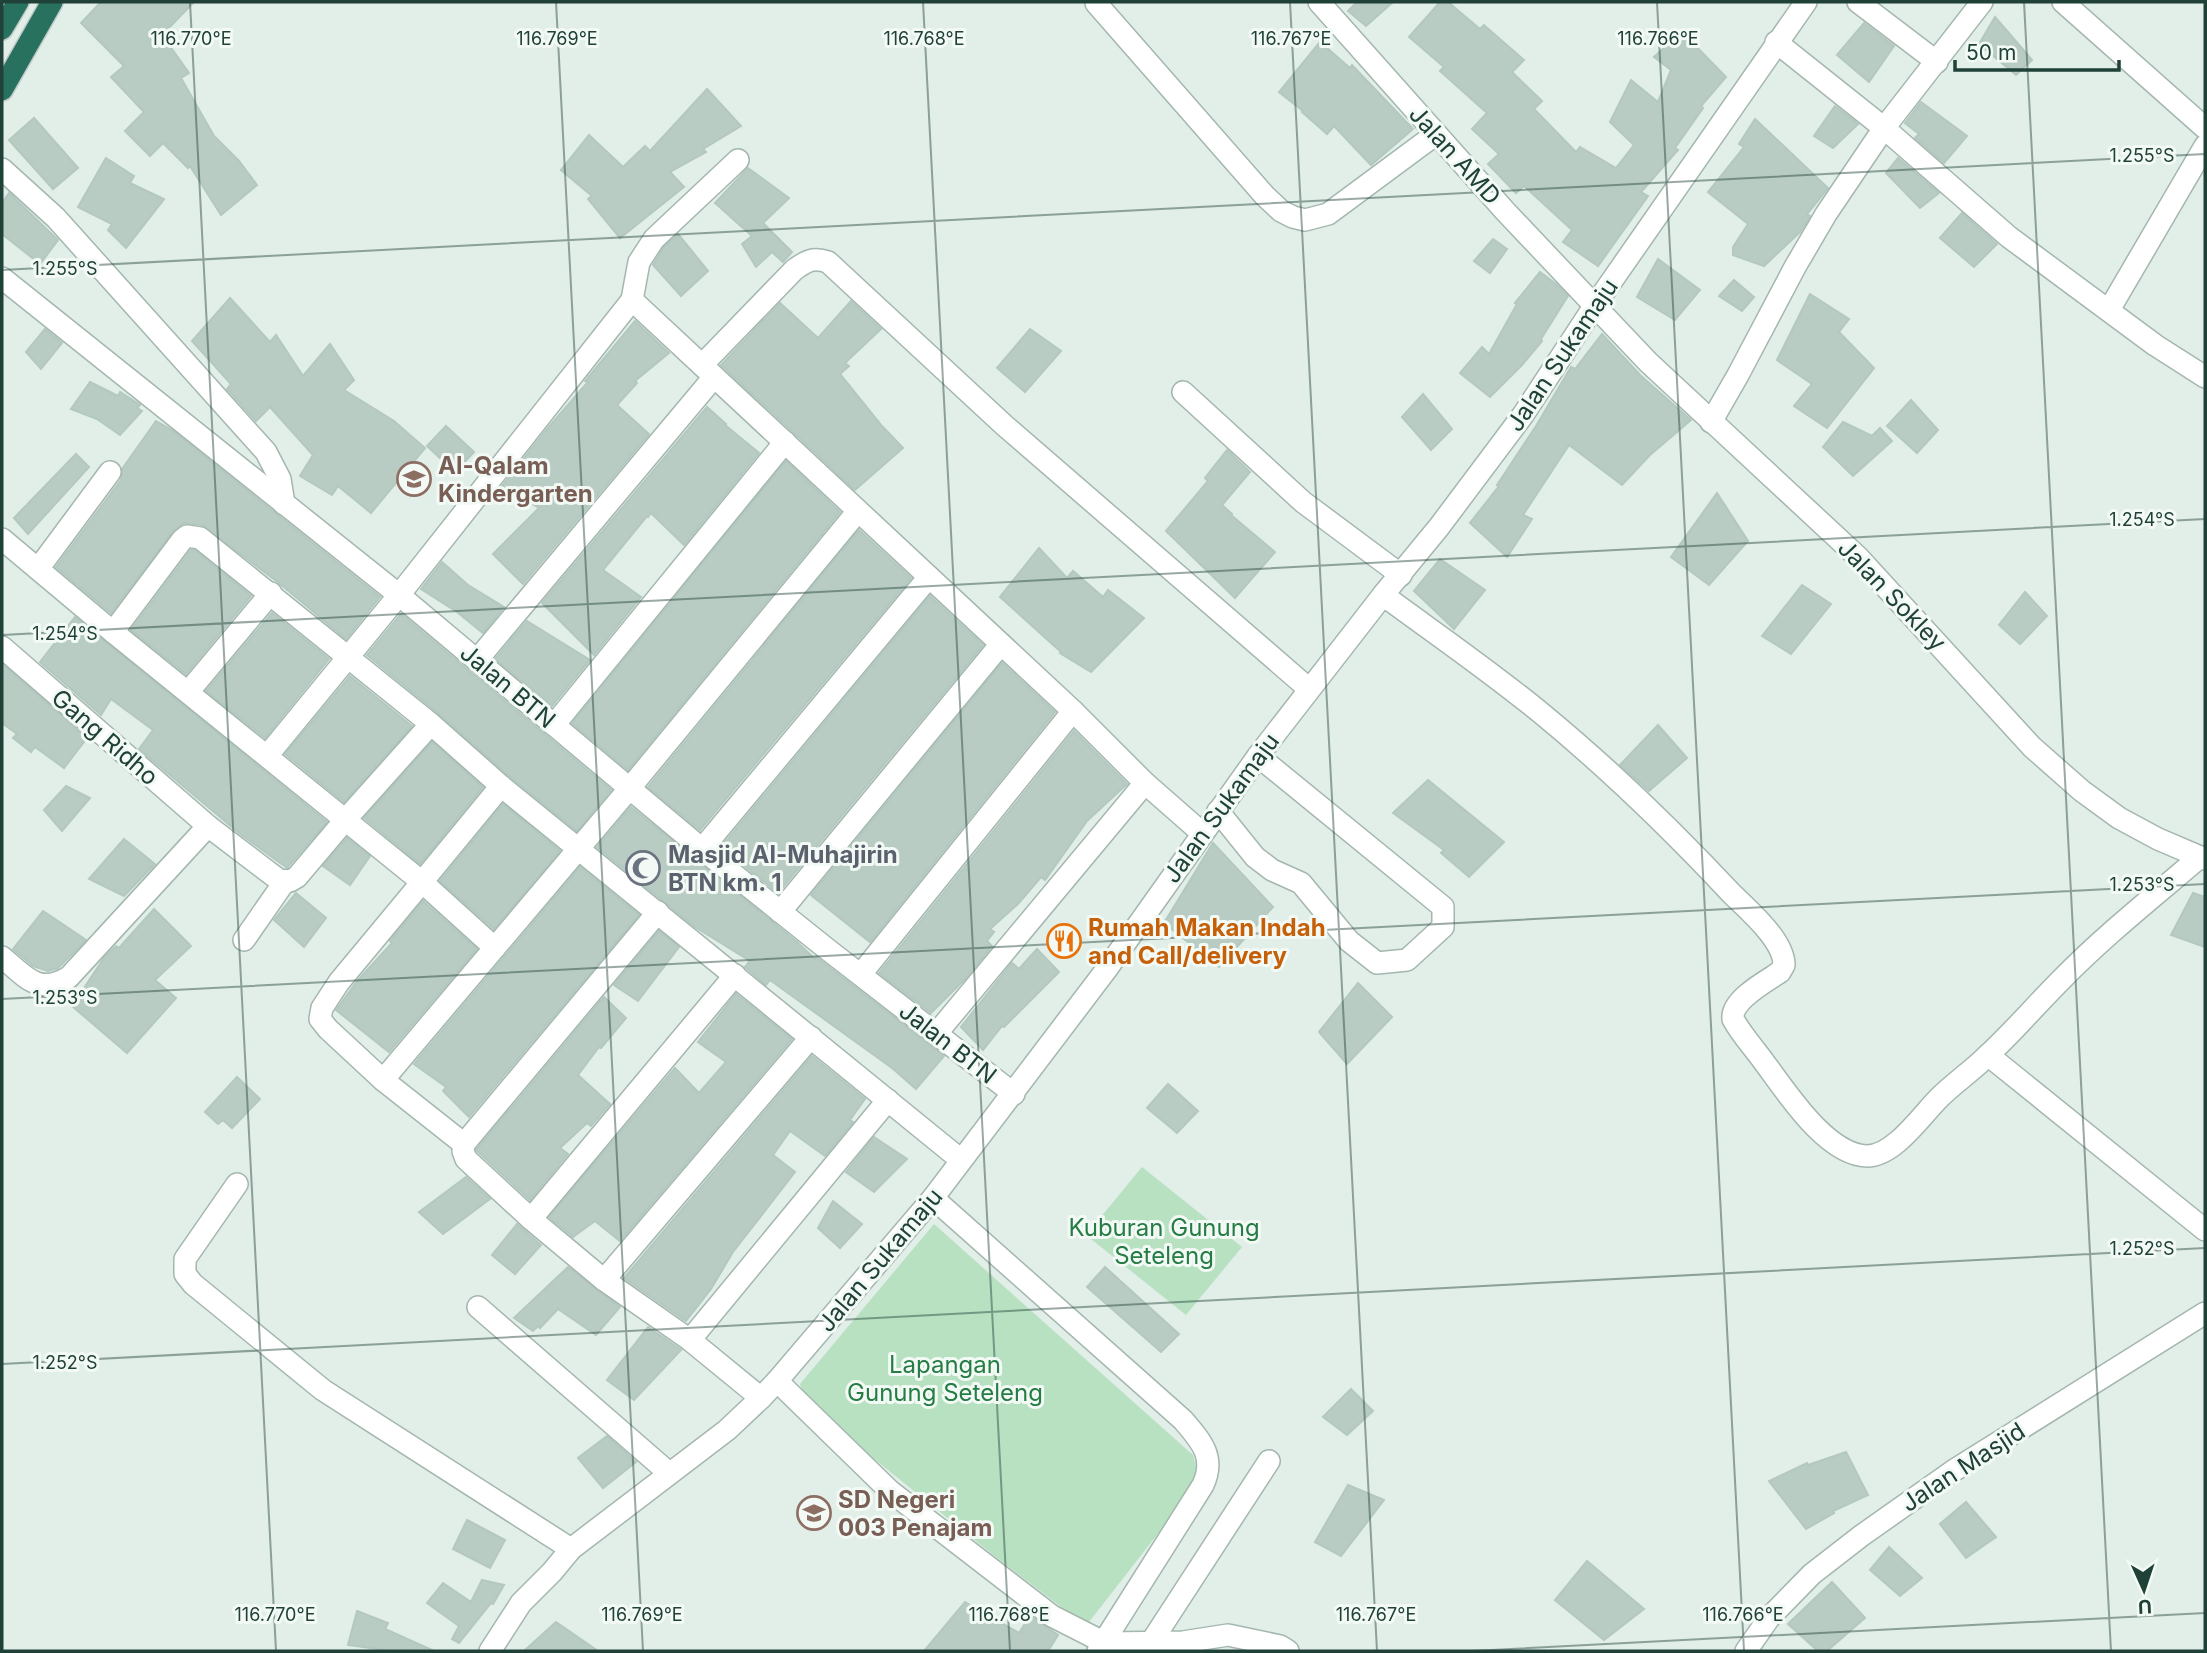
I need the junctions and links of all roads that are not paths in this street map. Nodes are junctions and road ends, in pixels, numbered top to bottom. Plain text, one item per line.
1 (18, 2) edge
2 (52, 2) edge
3 (1319, 2) edge
4 (1806, 2) edge
5 (1858, 2) edge
6 (1982, 2) edge
7 (2063, 2) edge
8 (1096, 3) edge
9 (2, 29) edge
10 (1776, 43) junction
11 (1937, 62) junction
12 (2, 90) edge
13 (1884, 128) junction
14 (2205, 128) edge
15 (1436, 134) junction
16 (2205, 146) edge
17 (738, 160) dead end
18 (2, 169) edge
19 (2, 278) edge
20 (632, 300) junction
21 (1595, 305) junction
22 (2109, 310) junction
23 (708, 371) junction
24 (2205, 377) edge
25 (1183, 392) dead end
26 (1710, 422) junction
27 (785, 442) junction
28 (110, 472) dead end
29 (284, 504) junction
30 (858, 511) junction
31 (2, 539) edge
32 (38, 569) junction
33 (1401, 575) junction
34 (929, 577) junction
35 (271, 593) junction
36 (399, 595) junction
37 (1383, 595) junction
38 (113, 632) junction
39 (1001, 644) junction
40 (2, 647) edge
41 (347, 656) junction
42 (477, 660) junction
43 (1309, 689) junction
44 (189, 691) junction
45 (1073, 712) junction
46 (431, 724) junction
47 (554, 725) junction
48 (267, 755) junction
49 (1258, 756) junction
50 (1145, 783) junction
51 (501, 786) junction
52 (629, 789) junction
53 (1218, 811) junction
54 (346, 819) junction
55 (208, 827) junction
56 (1202, 833) junction
57 (579, 849) junction
58 (702, 849) junction
59 (2202, 858) edge
60 (285, 881) junction
61 (422, 882) junction
62 (658, 912) junction
63 (780, 912) junction
64 (244, 940) dead end
65 (495, 948) junction
66 (2, 957) edge
67 (861, 974) junction
68 (735, 975) junction
69 (936, 1034) junction
70 (811, 1037) junction
71 (1988, 1055) junction
72 (383, 1080) junction
73 (1014, 1094) junction
74 (888, 1100) junction
75 (464, 1144) junction
76 (961, 1160) junction
77 (237, 1184) dead end
78 (933, 1198) junction
79 (531, 1219) junction
80 (2205, 1230) edge
81 (604, 1280) junction
82 (478, 1307) dead end
83 (2205, 1313) edge
84 (690, 1340) junction
85 (777, 1381) junction
86 (761, 1398) junction
87 (1269, 1461) dead end
88 (669, 1473) junction
89 (571, 1549) junction
90 (1150, 1644) junction
91 (1101, 1647) edge
92 (490, 1651) edge
93 (1288, 1651) edge
94 (1746, 1651) edge

1 - 9 highway
2 - 12 highway
3 - 15 street, Jalan AMD
4 - 10 street, Jalan Sukamaju
5 - 11 street
6 - 11 street
7 - 14 street
8 - 15 street
10 - 13 street
10 - 21 street, Jalan Sukamaju
11 - 13 street
13 - 22 street
13 - 26 street
15 - 21 street, Jalan AMD
16 - 22 street
17 - 20 street
18 - 29 street
19 - 29 street, Jalan BTN
20 - 23 street
20 - 36 street
21 - 26 street, Jalan Sokley
21 - 33 street, Jalan Sukamaju
22 - 24 street
23 - 27 street
23 - 42 street
23 - 43 street
25 - 33 street
26 - 59 street, Jalan Sokley
27 - 30 street
27 - 47 street
28 - 32 street
29 - 36 street, Jalan BTN
30 - 34 street
30 - 52 street
31 - 32 street
32 - 38 street
33 - 37 street, Jalan Sukamaju
34 - 39 street
34 - 58 street
35 - 38 street
35 - 41 street
35 - 44 street
36 - 41 street
36 - 42 street, Jalan BTN
37 - 43 street, Jalan Sukamaju
37 - 71 street
38 - 44 street
39 - 45 street
39 - 63 street
40 - 55 street, Gang Ridho
41 - 46 street
41 - 48 street
42 - 47 street, Jalan BTN
43 - 49 street, Jalan Sukamaju
44 - 48 street
45 - 50 street
45 - 67 street
46 - 51 street
46 - 54 street
47 - 52 street, Jalan BTN
48 - 54 street
49 - 53 street, Jalan Sukamaju
49 - 53 street
50 - 56 street
50 - 69 street
51 - 57 street
51 - 61 street
52 - 57 street
52 - 58 street, Jalan BTN
53 - 56 street, Jalan Sukamaju
54 - 60 street
54 - 61 street
55 - 60 street, Gang Ridho
55 - 66 street
56 - 73 street, Jalan Sukamaju
57 - 62 street
57 - 65 street
58 - 63 street, Jalan BTN
59 - 71 street
60 - 64 street
61 - 65 street
61 - 72 street
62 - 68 street
62 - 75 street
63 - 67 street, Jalan BTN
65 - 72 street
67 - 69 street, Jalan BTN
68 - 70 street
68 - 79 street
69 - 73 street, Jalan BTN
70 - 74 street
70 - 81 street
71 - 80 street
72 - 75 street
73 - 76 street, Jalan Sukamaju
74 - 76 street
74 - 84 street
75 - 79 street
76 - 78 street, Jalan Sukamaju
77 - 89 street
78 - 85 street, Jalan Sukamaju
78 - 91 street
79 - 81 street
81 - 84 street
82 - 88 street
83 - 94 street, Jalan Masjid
84 - 86 street
85 - 86 street, Jalan Sukamaju
85 - 91 street
86 - 88 street, Jalan Sukamaju
87 - 90 street
88 - 89 street, Jalan Sukamaju
89 - 92 street, Jalan Sukamaju
90 - 91 street
90 - 93 street

